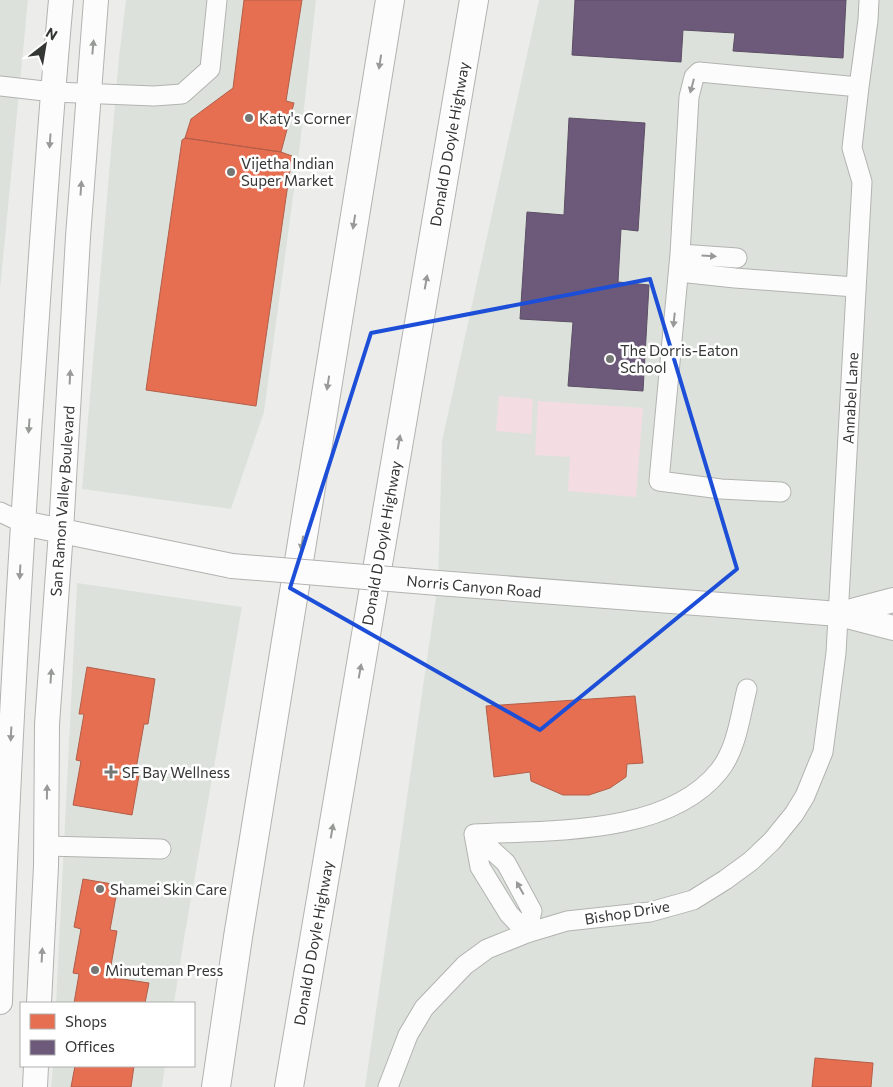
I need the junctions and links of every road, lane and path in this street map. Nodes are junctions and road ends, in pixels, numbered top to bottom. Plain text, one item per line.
1 (61, 0) edge
2 (96, 0) edge
3 (217, 0) edge
4 (474, 0) edge
5 (869, 0) edge
6 (388, 5) edge
7 (0, 86) edge
8 (858, 87) junction
9 (53, 92) junction
10 (89, 94) junction
11 (737, 258) dead end
12 (680, 263) junction
13 (855, 287) junction
14 (781, 492) dead end
15 (0, 512) edge
16 (23, 523) junction
17 (0, 528) edge
18 (61, 531) junction
19 (893, 600) edge
20 (839, 614) junction
21 (893, 628) edge
22 (747, 688) dead end
23 (46, 846) junction
24 (161, 849) dead end
25 (527, 933) junction
26 (0, 1002) edge
27 (40, 1002) edge
28 (36, 1067) edge
29 (36, 1087) edge
30 (216, 1087) edge
31 (289, 1087) edge
32 (388, 1087) edge

1 - 9 main road
10 -> 2 main road, San Ramon Valley Boulevard
3 - 10 street
31 -> 4 highway, Donald D Doyle Highway
5 - 8 street
6 -> 30 highway
7 - 9 street
8 -> 12 street
8 - 13 street, Annabel Lane
9 - 10 street
9 -> 16 main road
18 -> 10 main road, San Ramon Valley Boulevard
12 -> 11 street
12 - 13 street
12 -> 14 street
13 - 20 street, Annabel Lane
15 - 16 street, Norris Canyon Road
16 - 17 street, Norris Canyon Road
16 - 18 main road, Norris Canyon Road
16 -> 26 main road
18 - 20 main road, Norris Canyon Road, bridge
23 -> 18 main road, San Ramon Valley Boulevard
19 - 20 main road, Norris Canyon Road
20 - 21 main road, Norris Canyon Road
20 - 25 street, Bishop Drive
22 - 25 street
23 - 24 street
27 -> 23 main road, San Ramon Valley Boulevard
25 - 32 street, Bishop Drive
28 - 29 main road

